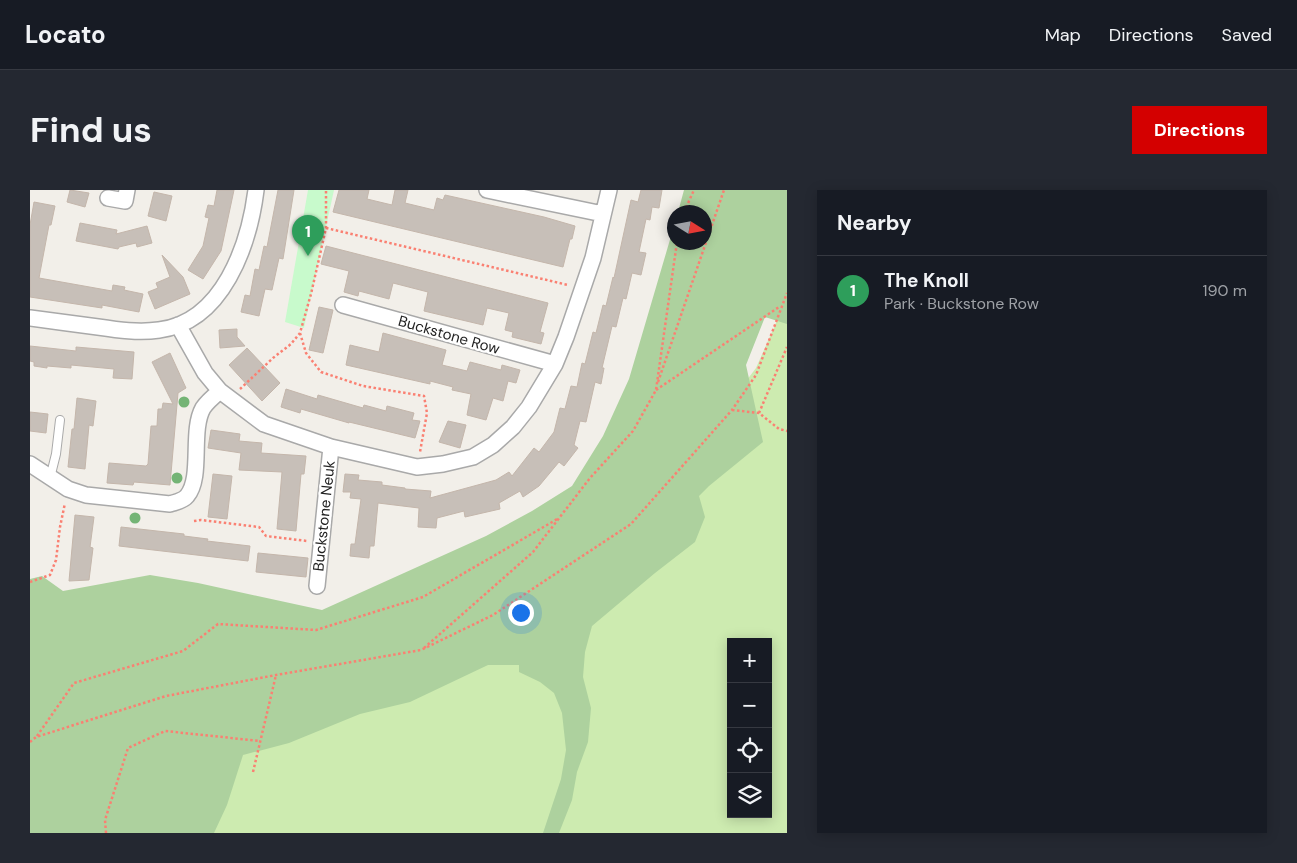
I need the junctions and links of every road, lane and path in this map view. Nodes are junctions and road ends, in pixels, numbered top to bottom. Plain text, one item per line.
1 (128, 190) edge
2 (256, 190) edge
3 (326, 190) edge
4 (487, 190) edge
5 (609, 190) edge
6 (694, 190) edge
7 (724, 190) edge
8 (108, 198) dead end
9 (687, 205) edge
10 (603, 214) junction
11 (326, 228) junction
12 (676, 250) edge
13 (584, 289) junction
14 (787, 294) edge
15 (343, 305) dead end
16 (781, 306) junction
17 (30, 318) edge
18 (178, 325) junction
19 (300, 333) junction
20 (787, 347) edge
21 (555, 364) junction
22 (656, 390) junction
23 (224, 395) junction
24 (732, 410) junction
25 (760, 413) junction
26 (60, 420) dead end
27 (787, 432) edge
28 (331, 446) junction
29 (30, 464) edge
30 (417, 467) junction
31 (50, 478) junction
32 (68, 490) junction
33 (559, 518) junction
34 (194, 521) dead end
35 (321, 543) junction
36 (30, 582) edge
37 (317, 586) dead end
38 (421, 650) junction
39 (276, 675) junction
40 (36, 737) junction
41 (260, 741) junction
42 (30, 742) edge
43 (253, 772) dead end
44 (106, 833) edge

1 - 8 street
2 - 18 street
3 - 11 path
4 - 10 street
5 - 10 street
6 - 9 path
7 - 22 path
10 - 13 street
11 - 13 path
11 - 19 path
12 - 22 path
13 - 21 street
14 - 16 path
15 - 21 street, Buckstone Row
16 - 22 path
16 - 24 path
17 - 18 street
18 - 23 street
19 - 23 path
19 - 30 path
20 - 25 path
21 - 30 street
22 - 33 path
23 - 28 street
23 - 32 street
24 - 25 path
24 - 38 path
25 - 27 path
26 - 31 lane
28 - 30 street
28 - 35 street, Buckstone Neuk
29 - 31 street
31 - 32 street
32 - 36 path
33 - 38 path
33 - 40 path
34 - 35 path
35 - 37 street, Buckstone Neuk
38 - 39 path
39 - 40 path
39 - 41 path
40 - 42 path
41 - 43 path
41 - 44 path

